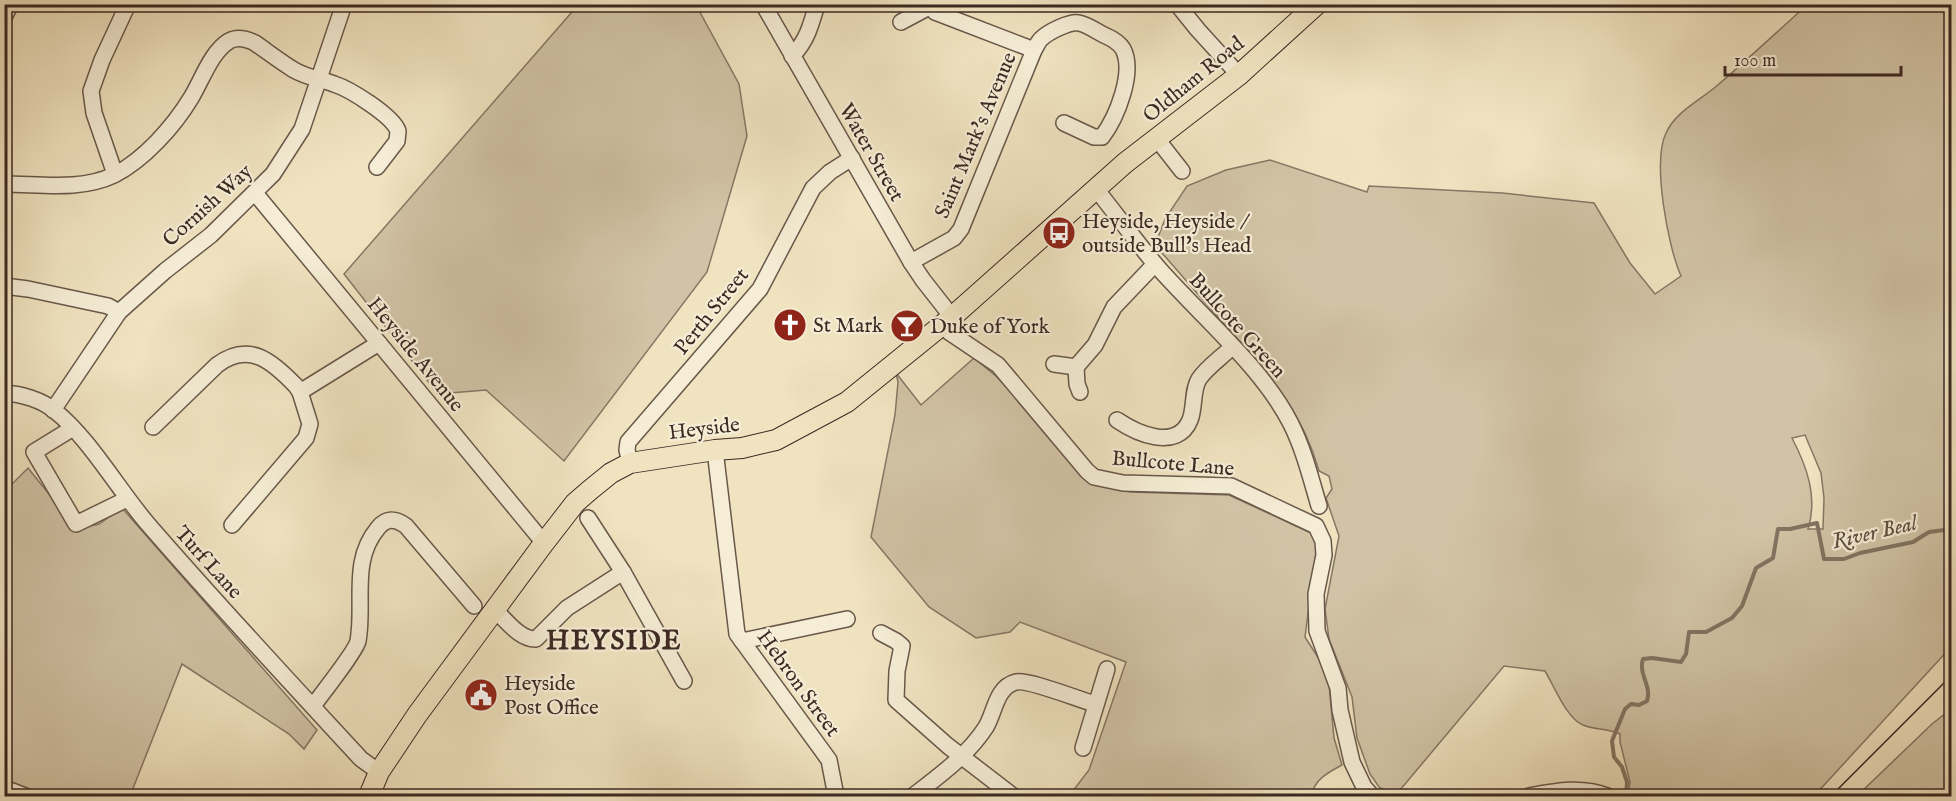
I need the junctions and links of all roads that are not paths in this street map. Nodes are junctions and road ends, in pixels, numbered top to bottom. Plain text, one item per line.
1 (11, 4) edge
2 (128, 4) edge
3 (344, 4) edge
4 (763, 4) edge
5 (817, 4) edge
6 (1178, 4) edge
7 (1317, 4) edge
8 (932, 8) edge
9 (4, 18) edge
10 (901, 22) dead end
11 (1038, 44) junction
12 (792, 56) junction
13 (1239, 75) junction
14 (320, 81) junction
15 (1064, 123) dead end
16 (1157, 139) junction
17 (852, 158) junction
18 (376, 167) dead end
19 (1182, 171) dead end
20 (115, 174) junction
21 (4, 184) edge
22 (1096, 189) junction
23 (255, 193) junction
24 (911, 262) junction
25 (1155, 264) junction
26 (4, 286) edge
27 (119, 312) junction
28 (948, 320) junction
29 (380, 343) junction
30 (1232, 347) junction
31 (1053, 364) dead end
32 (1076, 368) junction
33 (300, 392) junction
34 (1080, 392) dead end
35 (4, 393) edge
36 (53, 410) junction
37 (1117, 420) dead end
38 (73, 428) junction
39 (153, 428) dead end
40 (715, 450) junction
41 (630, 463) junction
42 (127, 500) junction
43 (1319, 506) dead end
44 (588, 518) dead end
45 (232, 525) dead end
46 (544, 543) junction
47 (623, 572) junction
48 (474, 606) dead end
49 (495, 610) junction
50 (847, 619) dead end
51 (881, 633) dead end
52 (742, 641) junction
53 (1107, 669) dead end
54 (684, 681) dead end
55 (1095, 704) junction
56 (313, 706) junction
57 (1083, 748) dead end
58 (961, 756) junction
59 (379, 772) junction
60 (4, 788) edge
61 (25, 796) edge
62 (369, 796) edge
63 (836, 796) edge
64 (914, 796) edge
65 (1013, 796) edge
66 (1372, 796) edge
67 (1529, 796) edge
68 (1607, 796) edge

1 - 9 street
2 - 20 street
3 - 14 street, Cornish Way
4 - 12 street, Water Street
5 - 12 street
6 - 13 street
7 - 13 main road, Oldham Road
8 - 10 street
8 - 11 street
11 - 15 street
11 - 24 street, Saint Mark's Avenue
12 - 17 street, Water Street
13 - 16 main road, Oldham Road
14 - 18 street
14 - 20 street
14 - 23 street, Cornish Way
16 - 19 street
16 - 22 main road, Oldham Road
17 - 24 street, Water Street
17 - 41 street, Perth Street
20 - 21 street
22 - 25 street, Bullcote Green
22 - 28 main road, Heyside
23 - 27 street, Cornish Way
23 - 29 street, Heyside Avenue
24 - 28 street, Water Street
25 - 30 street, Bullcote Green
25 - 32 street
26 - 27 street
27 - 36 street, Cornish Way
28 - 40 main road, Heyside
28 - 66 street, Bullcote Lane
29 - 33 street
29 - 46 street, Heyside Avenue
30 - 37 street
30 - 43 street, Bullcote Green
31 - 32 street
32 - 34 street
33 - 39 street
33 - 45 street
35 - 36 street, Turf Lane
36 - 38 street, Turf Lane
38 - 42 street, Turf Lane
38 - 42 street
40 - 41 main road, Heyside
40 - 52 street, Hebron Street
41 - 46 main road, Heyside
42 - 56 street, Turf Lane
44 - 47 street
46 - 49 main road, Heyside
47 - 49 street
47 - 54 street
48 - 56 street
49 - 59 main road, Heyside
50 - 52 street
51 - 58 street
52 - 63 street, Hebron Street
53 - 55 street
55 - 57 street
55 - 58 street
56 - 59 street, Turf Lane
58 - 64 street
58 - 65 street
59 - 62 main road, Heyside
60 - 61 street
67 - 68 street

